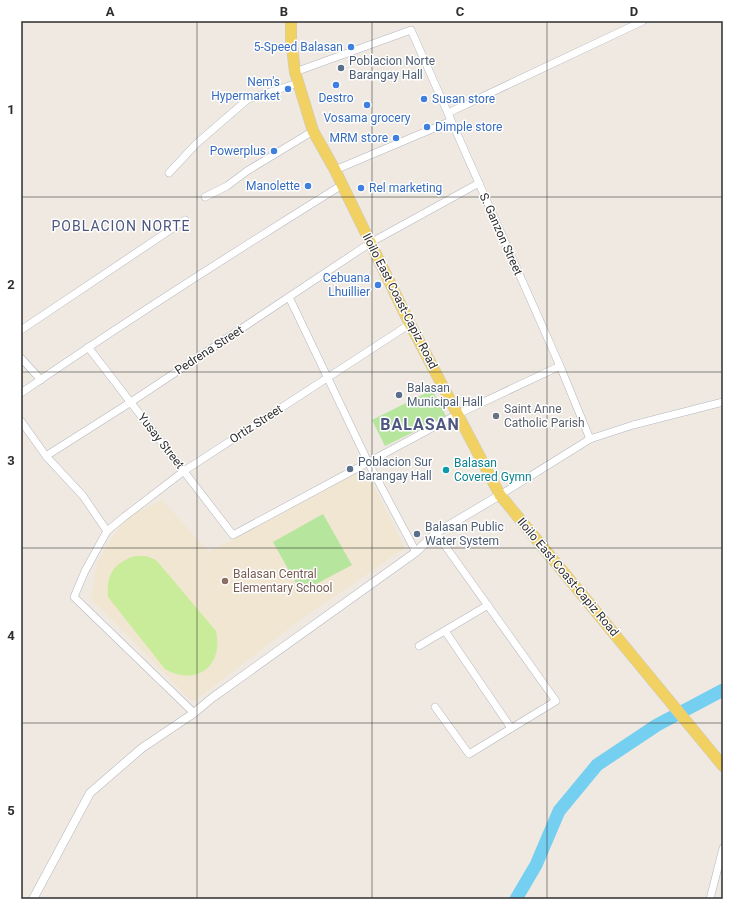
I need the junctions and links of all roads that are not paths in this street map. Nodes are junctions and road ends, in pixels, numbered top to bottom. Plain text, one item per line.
1 (291, 21) edge
2 (643, 21) edge
3 (296, 77) junction
4 (448, 113) junction
5 (451, 121) junction
6 (313, 131) junction
7 (335, 170) junction
8 (169, 173) dead end
9 (479, 183) junction
10 (342, 185) junction
11 (205, 197) dead end
12 (185, 220) dead end
13 (370, 243) junction
14 (289, 297) junction
15 (410, 324) junction
16 (21, 330) edge
17 (88, 347) junction
18 (21, 358) edge
19 (560, 366) junction
20 (328, 378) junction
21 (41, 380) junction
22 (21, 393) edge
23 (131, 402) junction
24 (723, 402) edge
25 (458, 414) junction
26 (21, 421) edge
27 (590, 439) junction
28 (46, 456) junction
29 (368, 462) junction
30 (184, 471) junction
31 (500, 495) junction
32 (107, 531) junction
33 (436, 533) junction
34 (416, 552) junction
35 (488, 605) junction
36 (445, 631) junction
37 (420, 646) dead end
38 (435, 707) dead end
39 (194, 713) junction
40 (511, 728) junction
41 (723, 766) edge
42 (723, 848) edge
43 (33, 899) edge
44 (710, 899) edge

1 - 3 main road, Iloilo East Coast-Capiz Road
2 - 4 street
3 - 4 street, S. Ganzon Street
3 - 6 main road, Iloilo East Coast-Capiz Road
3 - 8 street
4 - 5 street, S. Ganzon Street
5 - 7 street
5 - 9 street, S. Ganzon Street
6 - 7 main road, Iloilo East Coast-Capiz Road
6 - 11 street
7 - 10 main road, Iloilo East Coast-Capiz Road
9 - 13 street, Pedrena Street
9 - 19 street, S. Ganzon Street
10 - 13 main road, Iloilo East Coast-Capiz Road
10 - 17 street
12 - 16 street
13 - 14 street, Pedrena Street
13 - 15 main road, Iloilo East Coast-Capiz Road
14 - 20 street
14 - 23 street, Pedrena Street
15 - 20 street, Ortiz Street
15 - 25 main road, Iloilo East Coast-Capiz Road
17 - 21 street
17 - 23 street, Yusay Street
18 - 21 street
19 - 25 street
19 - 27 street, S. Ganzon Street
20 - 29 street
20 - 30 street, Ortiz Street
21 - 22 street
23 - 28 street, Pedrena Street
23 - 30 street, Yusay Street
24 - 27 street
25 - 29 street
25 - 31 main road, Iloilo East Coast-Capiz Road
26 - 28 street
27 - 31 street
28 - 32 street
29 - 30 street, Yusay Street
29 - 34 street
30 - 32 street, Ortiz Street
31 - 33 street
31 - 41 main road, Iloilo East Coast-Capiz Road
32 - 39 street
33 - 34 street
33 - 35 street
34 - 39 street
35 - 36 street
35 - 40 street
36 - 37 street
36 - 40 street
38 - 40 street
39 - 43 street
42 - 44 street

